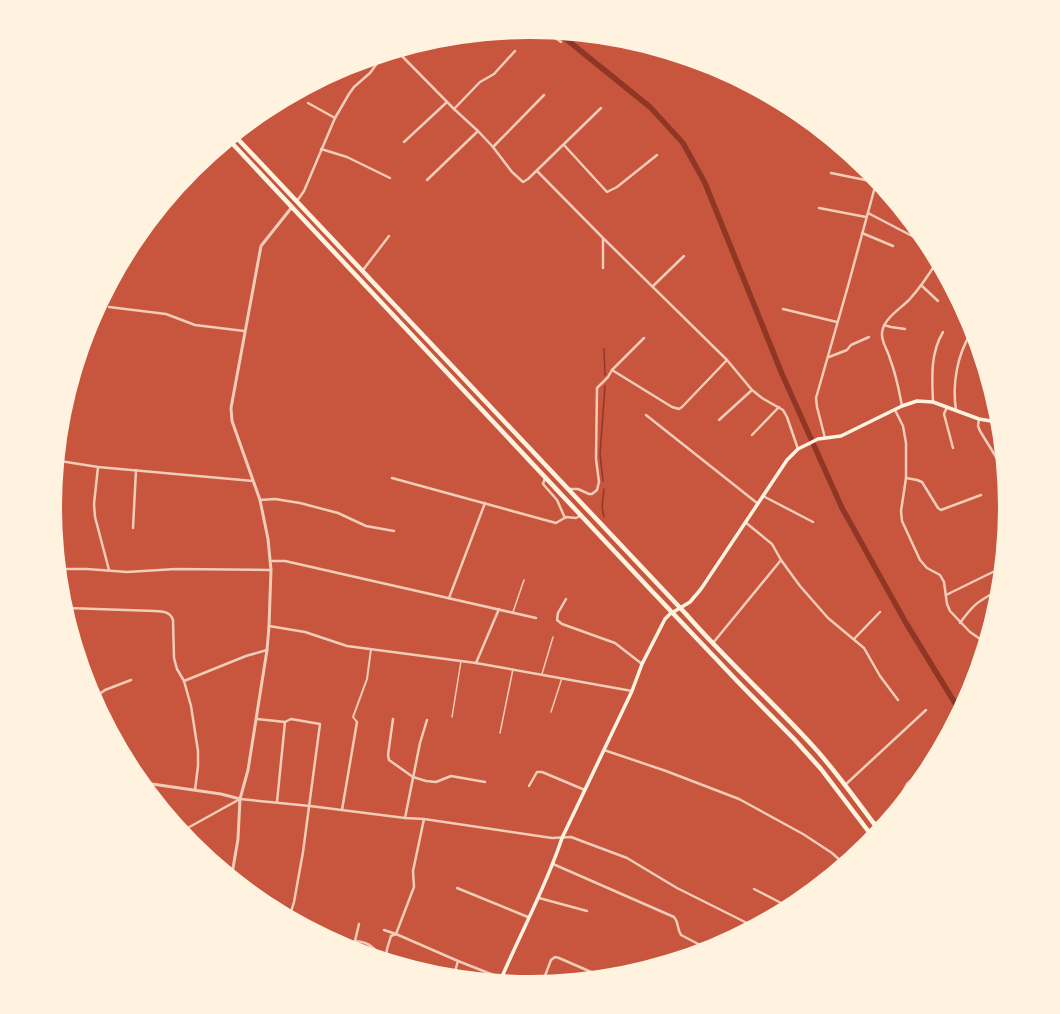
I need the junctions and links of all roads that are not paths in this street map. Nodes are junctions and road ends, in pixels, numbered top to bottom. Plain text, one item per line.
1 (557, 40) edge
2 (560, 42) dead end
3 (515, 50) dead end
4 (403, 57) edge
5 (375, 66) edge
6 (544, 95) dead end
7 (448, 102) junction
8 (308, 103) dead end
9 (601, 108) dead end
10 (454, 109) junction
11 (334, 118) junction
12 (478, 131) junction
13 (240, 140) edge
14 (404, 142) dead end
15 (234, 145) edge
16 (564, 145) junction
17 (493, 147) junction
18 (321, 149) junction
19 (657, 155) dead end
20 (537, 170) junction
21 (830, 173) dead end
22 (390, 178) dead end
23 (427, 180) dead end
24 (866, 181) edge
25 (873, 189) edge
26 (297, 201) junction
27 (292, 207) junction
28 (819, 208) dead end
29 (867, 215) junction
30 (862, 234) junction
31 (911, 235) edge
32 (389, 236) dead end
33 (603, 238) junction
34 (893, 246) dead end
35 (684, 256) dead end
36 (603, 268) dead end
37 (932, 268) edge
38 (363, 270) junction
39 (921, 285) junction
40 (653, 286) junction
41 (938, 301) dead end
42 (109, 307) dead end
43 (783, 309) dead end
44 (837, 322) junction
45 (884, 325) junction
46 (905, 328) dead end
47 (244, 331) junction
48 (942, 332) dead end
49 (869, 337) dead end
50 (644, 338) dead end
51 (967, 342) edge
52 (828, 357) junction
53 (727, 360) junction
54 (612, 370) junction
55 (752, 390) junction
56 (933, 402) junction
57 (902, 406) junction
58 (779, 407) junction
59 (948, 407) junction
60 (895, 410) junction
61 (956, 411) junction
62 (646, 415) dead end
63 (979, 419) junction
64 (719, 420) dead end
65 (990, 421) edge
66 (752, 435) dead end
67 (825, 438) junction
68 (953, 448) dead end
69 (798, 449) junction
70 (995, 455) edge
71 (64, 462) edge
72 (98, 467) junction
73 (136, 470) junction
74 (545, 477) junction
75 (392, 478) dead end
76 (906, 478) junction
77 (253, 481) junction
78 (569, 490) junction
79 (981, 495) dead end
80 (762, 496) junction
81 (260, 500) junction
82 (485, 503) junction
83 (757, 503) junction
84 (581, 515) junction
85 (565, 518) junction
86 (745, 521) junction
87 (813, 522) dead end
88 (133, 528) dead end
89 (394, 531) dead end
90 (781, 560) junction
91 (270, 561) junction
92 (66, 569) edge
93 (109, 570) junction
94 (271, 570) junction
95 (993, 572) edge
96 (524, 580) dead end
97 (946, 595) junction
98 (989, 596) edge
99 (449, 598) junction
100 (566, 599) dead end
101 (73, 608) edge
102 (681, 608) junction
103 (498, 609) junction
104 (512, 612) junction
105 (880, 612) dead end
106 (673, 613) junction
107 (536, 618) dead end
108 (960, 623) junction
109 (270, 626) junction
110 (553, 637) dead end
111 (979, 637) edge
112 (854, 639) junction
113 (712, 644) junction
114 (371, 649) junction
115 (267, 650) junction
116 (461, 661) junction
117 (476, 663) junction
118 (642, 664) junction
119 (513, 669) junction
120 (542, 674) junction
121 (562, 678) junction
122 (131, 680) dead end
123 (184, 681) junction
124 (632, 691) junction
125 (101, 692) edge
126 (898, 700) dead end
127 (926, 710) dead end
128 (551, 712) dead end
129 (452, 717) dead end
130 (257, 719) junction
131 (393, 719) dead end
132 (427, 720) dead end
133 (286, 722) junction
134 (357, 722) joint
135 (500, 733) dead end
136 (604, 750) junction
137 (413, 777) junction
138 (485, 782) dead end
139 (153, 784) edge
140 (845, 785) junction
141 (529, 786) dead end
142 (195, 790) junction
143 (585, 790) junction
144 (240, 799) junction
145 (277, 802) junction
146 (310, 806) junction
147 (342, 810) junction
148 (405, 818) junction
149 (424, 819) junction
150 (874, 824) edge
151 (189, 827) edge
152 (868, 831) edge
153 (562, 838) junction
154 (839, 859) edge
155 (554, 864) junction
156 (233, 868) edge
157 (457, 888) dead end
158 (754, 889) dead end
159 (539, 898) junction
160 (780, 902) edge
161 (292, 909) edge
162 (587, 911) dead end
163 (528, 917) junction
164 (746, 922) edge
165 (359, 924) dead end
166 (384, 930) dead end
167 (396, 934) junction
168 (355, 941) edge
169 (357, 941) edge
170 (697, 943) edge
171 (372, 947) edge
172 (387, 952) edge
173 (458, 961) junction
174 (456, 969) edge
175 (589, 971) edge
176 (488, 973) edge
177 (503, 974) edge
178 (545, 975) edge

1 - 2 street
3 - 10 street
4 - 7 street
5 - 11 street
6 - 17 street
7 - 10 street
7 - 14 street
8 - 11 street
9 - 16 street
10 - 12 street
11 - 18 street
12 - 17 street
12 - 23 street
13 - 26 highway
15 - 27 highway
16 - 19 street
16 - 20 street
17 - 20 street
18 - 22 street
18 - 26 street
20 - 33 street
21 - 24 street
25 - 29 street
26 - 38 highway
27 - 47 street
27 - 74 highway
28 - 29 street
29 - 30 street
29 - 31 street
30 - 34 street
30 - 44 street
32 - 38 street
33 - 36 street
33 - 40 street
35 - 40 street
37 - 39 street
38 - 78 highway
39 - 41 street
39 - 45 street
40 - 53 street
42 - 47 street
43 - 44 street
44 - 52 street
45 - 46 street
45 - 57 street
47 - 77 street
48 - 56 street
49 - 52 street
50 - 54 street
51 - 61 street
52 - 67 street
53 - 54 street
53 - 55 street
54 - 78 street
55 - 58 street
55 - 64 street
56 - 57 main road
56 - 59 main road
57 - 60 main road
58 - 66 street
58 - 69 street
59 - 61 main road
59 - 68 street
60 - 67 main road
60 - 76 street
61 - 63 main road
62 - 83 street
63 - 65 main road
63 - 70 street
67 - 69 main road
69 - 80 main road
71 - 72 street
72 - 73 street
72 - 93 street
73 - 77 street
73 - 88 street
74 - 84 highway
74 - 85 street
75 - 82 street
76 - 79 street
76 - 97 street
77 - 81 street
78 - 102 highway
80 - 83 main road
80 - 87 street
81 - 89 street
81 - 91 street
82 - 85 street
82 - 99 street
83 - 86 main road
84 - 85 street
84 - 106 highway
86 - 90 street
86 - 102 main road
90 - 112 street
90 - 113 street
91 - 94 street
91 - 99 street
92 - 93 street
93 - 94 street
94 - 109 street
95 - 97 street
96 - 104 lane
97 - 108 street
98 - 108 street
99 - 103 street
100 - 118 street
101 - 123 street
102 - 106 main road
102 - 113 highway
103 - 104 street
103 - 117 street
104 - 107 street
105 - 112 street
106 - 118 main road
106 - 152 highway
108 - 111 street
109 - 114 street
109 - 115 street
110 - 120 lane
112 - 126 street
113 - 140 highway
114 - 116 street
114 - 134 street
115 - 123 street
115 - 130 street
116 - 117 street
116 - 129 lane
117 - 119 street
118 - 124 main road
119 - 120 street
119 - 135 lane
120 - 121 street
121 - 124 street
121 - 128 lane
122 - 125 street
123 - 142 street
124 - 136 main road
127 - 140 street
130 - 133 street
130 - 144 street
131 - 137 street
132 - 137 street
133 - 145 street
133 - 146 street
134 - 147 street
136 - 143 main road
136 - 154 street
137 - 138 street
137 - 148 street
139 - 142 street
140 - 150 highway
141 - 143 street
142 - 144 street
143 - 153 main road
144 - 145 street
144 - 151 street
144 - 156 street
145 - 146 street
146 - 147 street
146 - 161 street
147 - 148 street
148 - 149 street
149 - 153 street
149 - 167 street
153 - 155 main road
153 - 164 street
155 - 159 main road
155 - 170 street
157 - 163 street
158 - 160 street
159 - 162 street
159 - 163 main road
163 - 177 main road
165 - 168 street
166 - 167 street
167 - 172 street
167 - 173 street
169 - 171 street
173 - 174 street
173 - 176 street
175 - 178 street

